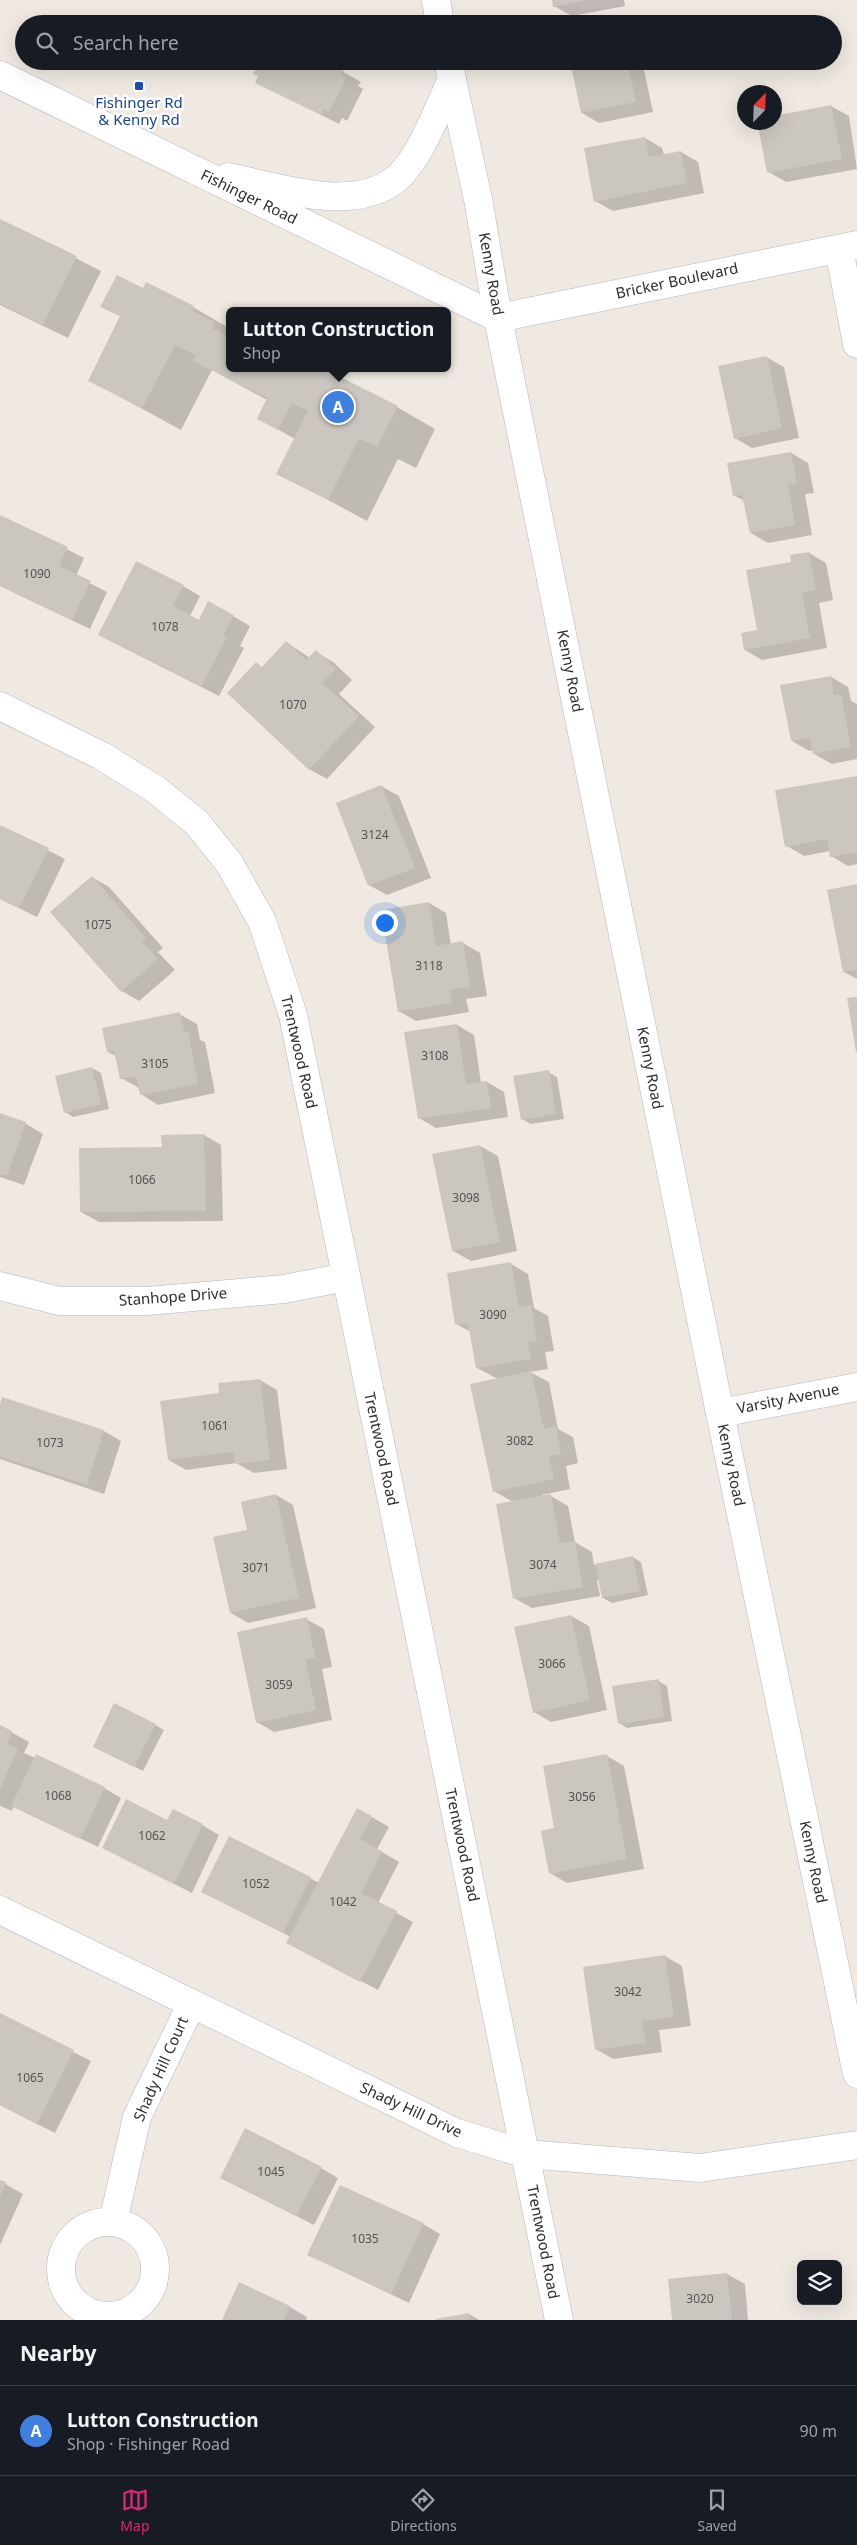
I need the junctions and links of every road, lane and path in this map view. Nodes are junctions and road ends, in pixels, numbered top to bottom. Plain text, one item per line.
1 (436, 0) edge
2 (438, 15) edge
3 (450, 70) edge
4 (0, 75) edge
5 (192, 170) junction
6 (848, 247) edge
7 (498, 318) junction
8 (857, 344) edge
9 (0, 706) edge
10 (346, 1277) junction
11 (0, 1286) edge
12 (857, 1387) edge
13 (720, 1413) junction
14 (0, 1910) edge
15 (191, 2005) junction
16 (857, 2074) edge
17 (857, 2145) edge
18 (526, 2154) junction
19 (113, 2222) dead end
20 (559, 2320) edge

1 - 2 street
3 - 5 street
3 - 7 street, Kenny Road
4 - 5 street, Fishinger Road
5 - 7 street, Fishinger Road
6 - 7 street, Bricker Boulevard
6 - 8 street
7 - 13 street, Kenny Road
9 - 10 street, Trentwood Road
10 - 11 street, Stanhope Drive
10 - 18 street, Trentwood Road
12 - 13 street, Varsity Avenue
13 - 16 street, Kenny Road
14 - 15 street, Shady Hill Drive
15 - 18 street, Shady Hill Drive
15 - 19 street, Shady Hill Court
17 - 18 street, Shady Hill Drive
18 - 20 street, Trentwood Road

